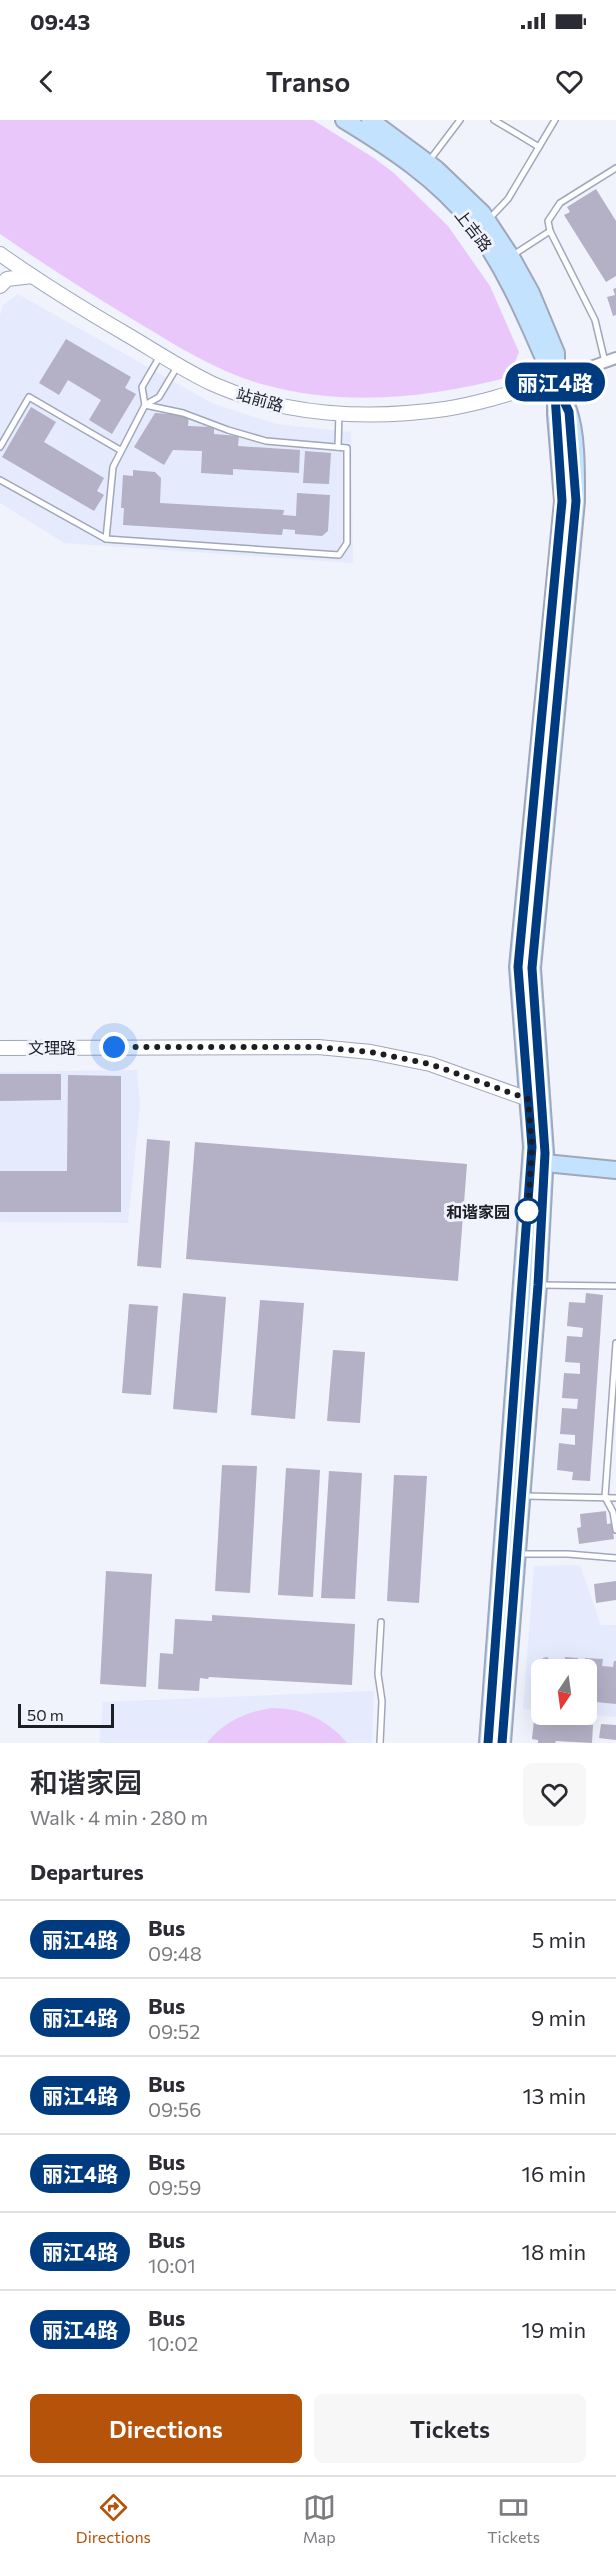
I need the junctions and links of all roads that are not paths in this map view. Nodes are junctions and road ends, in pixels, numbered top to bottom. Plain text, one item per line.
1 (344, 120) edge
2 (370, 120) edge
3 (460, 120) edge
4 (494, 120) edge
5 (555, 120) edge
6 (539, 147) junction
7 (428, 162) junction
8 (616, 168) edge
9 (487, 221) junction
10 (550, 231) junction
11 (0, 254) edge
12 (510, 256) junction
13 (32, 276) junction
14 (0, 286) edge
15 (161, 355) junction
16 (611, 360) edge
17 (178, 365) junction
18 (554, 380) junction
19 (145, 405) junction
20 (339, 413) junction
21 (0, 447) edge
22 (338, 447) junction
23 (120, 450) junction
24 (0, 480) edge
25 (106, 539) junction
26 (0, 1048) edge
27 (528, 1099) junction
28 (538, 1157) junction
29 (616, 1161) edge
30 (616, 1170) edge
31 (538, 1285) junction
32 (616, 1286) edge
33 (616, 1343) edge
34 (521, 1496) junction
35 (605, 1497) junction
36 (616, 1498) edge
37 (616, 1530) edge
38 (516, 1554) junction
39 (616, 1558) edge
40 (381, 1622) dead end
41 (380, 1743) edge
42 (488, 1743) edge
43 (502, 1743) edge

1 - 18 main road, 上吉路
2 - 7 main road, 上吉路
3 - 7 lane
4 - 6 lane
5 - 6 lane
6 - 9 lane
7 - 9 main road, 上吉路
8 - 10 lane
9 - 12 main road, 上吉路
10 - 12 lane
10 - 16 lane
11 - 13 street, 站前路
12 - 18 main road, 上吉路
13 - 14 street
13 - 15 street, 站前路
15 - 17 street, 站前路
15 - 19 lane
16 - 18 street
17 - 19 lane
17 - 20 street, 站前路
18 - 20 street, 站前路
18 - 27 main road, 上吉路
18 - 28 main road, 上吉路
19 - 22 lane
19 - 23 lane
20 - 22 lane
21 - 23 lane
22 - 25 lane
23 - 25 lane
24 - 25 lane
26 - 27 street, 文理路
27 - 28 main road, 上吉路
28 - 29 main road
28 - 30 main road
28 - 31 main road, 上吉路
28 - 42 main road, 上吉路
31 - 32 lane
31 - 34 main road, 上吉路
33 - 35 lane
34 - 35 lane
34 - 38 main road, 上吉路
35 - 36 lane
35 - 37 lane
38 - 39 lane
38 - 43 main road, 上吉路
40 - 41 lane

